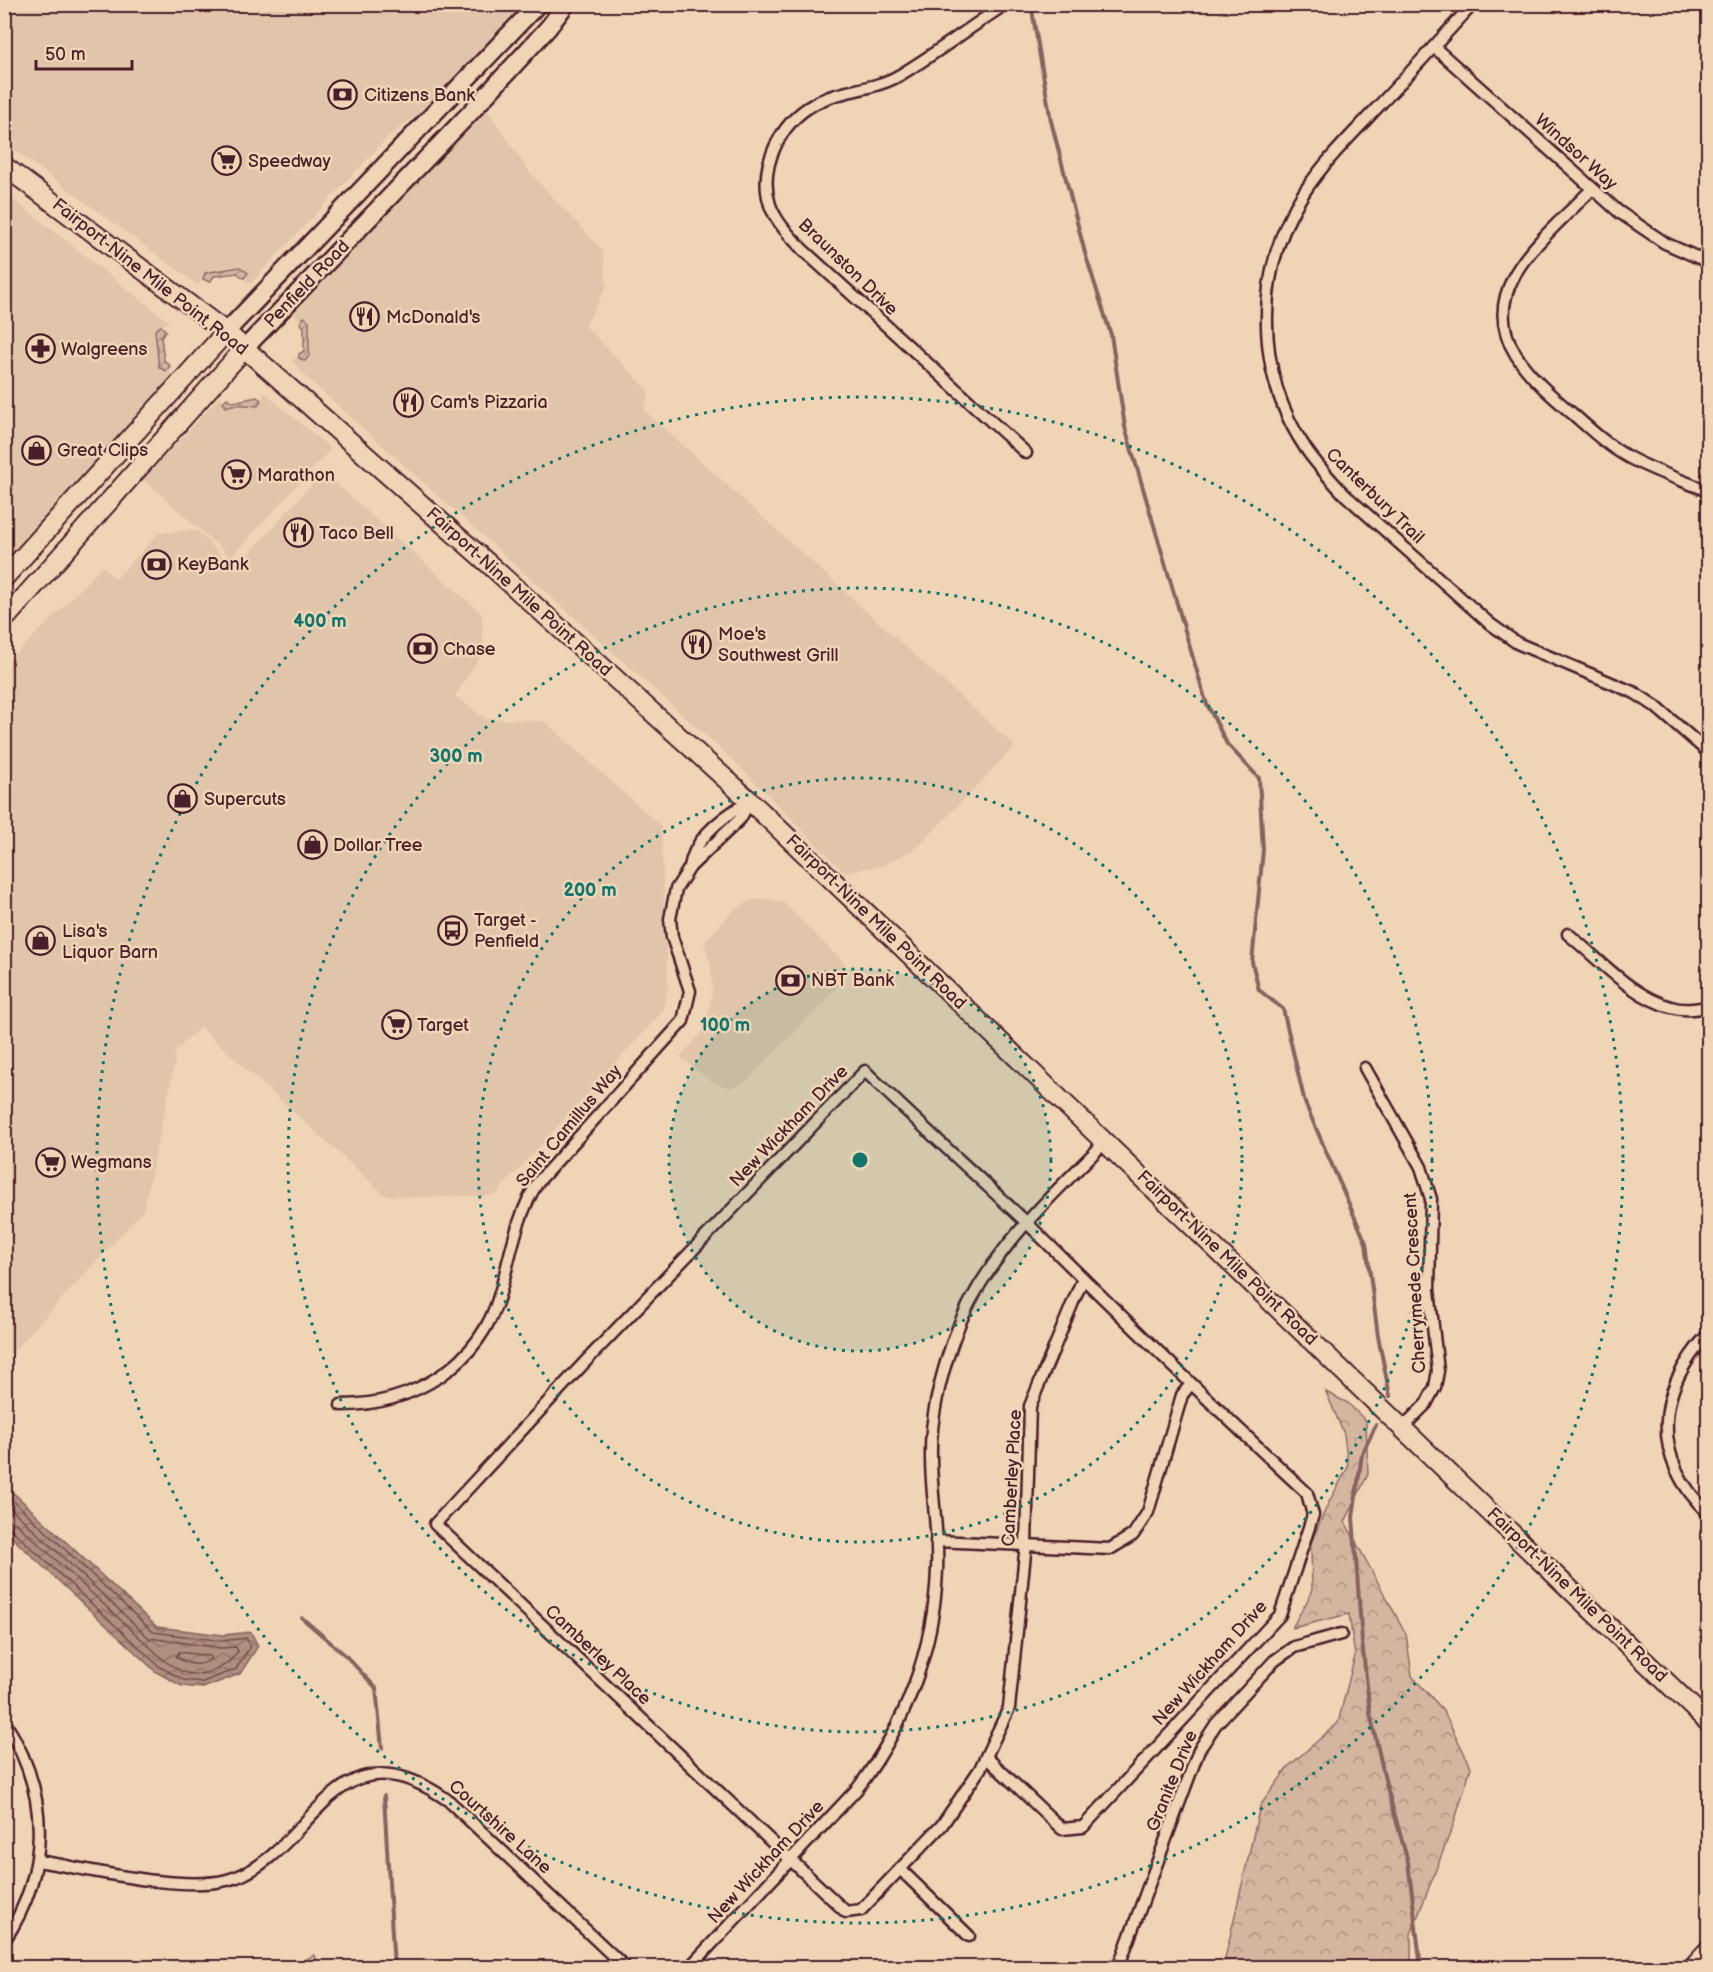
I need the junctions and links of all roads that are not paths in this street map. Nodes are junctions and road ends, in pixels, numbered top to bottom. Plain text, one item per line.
1 (538, 4) edge
2 (566, 4) edge
3 (1006, 4) edge
4 (1473, 4) edge
5 (1434, 47) junction
6 (4, 166) edge
7 (1592, 189) junction
8 (1708, 262) edge
9 (226, 332) junction
10 (244, 349) junction
11 (1026, 453) dead end
12 (1708, 491) edge
13 (4, 578) edge
14 (4, 620) edge
15 (1708, 752) edge
16 (750, 801) junction
17 (1568, 934) dead end
18 (1708, 1007) edge
19 (1365, 1068) dead end
20 (1106, 1141) junction
21 (1025, 1222) junction
22 (1083, 1278) junction
23 (1708, 1334) edge
24 (585, 1362) joint
25 (1190, 1385) junction
26 (341, 1405) dead end
27 (1402, 1427) junction
28 (1708, 1513) edge
29 (936, 1541) junction
30 (1026, 1545) junction
31 (1341, 1634) dead end
32 (4, 1721) edge
33 (1708, 1722) edge
34 (986, 1757) junction
35 (38, 1861) junction
36 (790, 1861) junction
37 (900, 1869) junction
38 (969, 1936) dead end
39 (4, 1941) edge
40 (1708, 1945) edge
41 (626, 1968) edge
42 (689, 1968) edge
43 (1118, 1968) edge
44 (1687, 1968) edge

1 - 9 main road, Penfield Road
2 - 10 main road, Penfield Road
3 - 11 street, Braunston Drive
4 - 5 street, Canterbury Trail
5 - 7 street, Windsor Way
5 - 15 street, Canterbury Trail
6 - 9 main road, Fairport-Nine Mile Point Road
7 - 8 street, Windsor Way
7 - 12 street
9 - 10 main road, Fairport-Nine Mile Point Road
9 - 13 main road, Penfield Road
10 - 14 main road, Penfield Road
10 - 16 main road, Fairport-Nine Mile Point Road
16 - 20 main road, Fairport-Nine Mile Point Road
16 - 26 street, Saint Camillus Way
17 - 18 street
19 - 27 street, Cherrymede Crescent
20 - 21 street, New Wickham Drive
20 - 27 main road, Fairport-Nine Mile Point Road
21 - 22 street, New Wickham Drive
21 - 24 street, New Wickham Drive
21 - 29 street, New Wickham Drive
22 - 25 street, New Wickham Drive
22 - 30 street, Camberley Place
23 - 28 street
24 - 36 street, Camberley Place
25 - 30 street
25 - 34 street, New Wickham Drive
27 - 33 main road, Fairport-Nine Mile Point Road
29 - 30 street
29 - 36 street, New Wickham Drive
30 - 34 street, Camberley Place
31 - 43 street, Granite Drive
32 - 35 street
34 - 37 street, Camberley Place
35 - 39 street
35 - 41 street, Courtshire Lane
36 - 37 street, Camberley Place
36 - 42 street, New Wickham Drive
37 - 38 street
40 - 44 street

